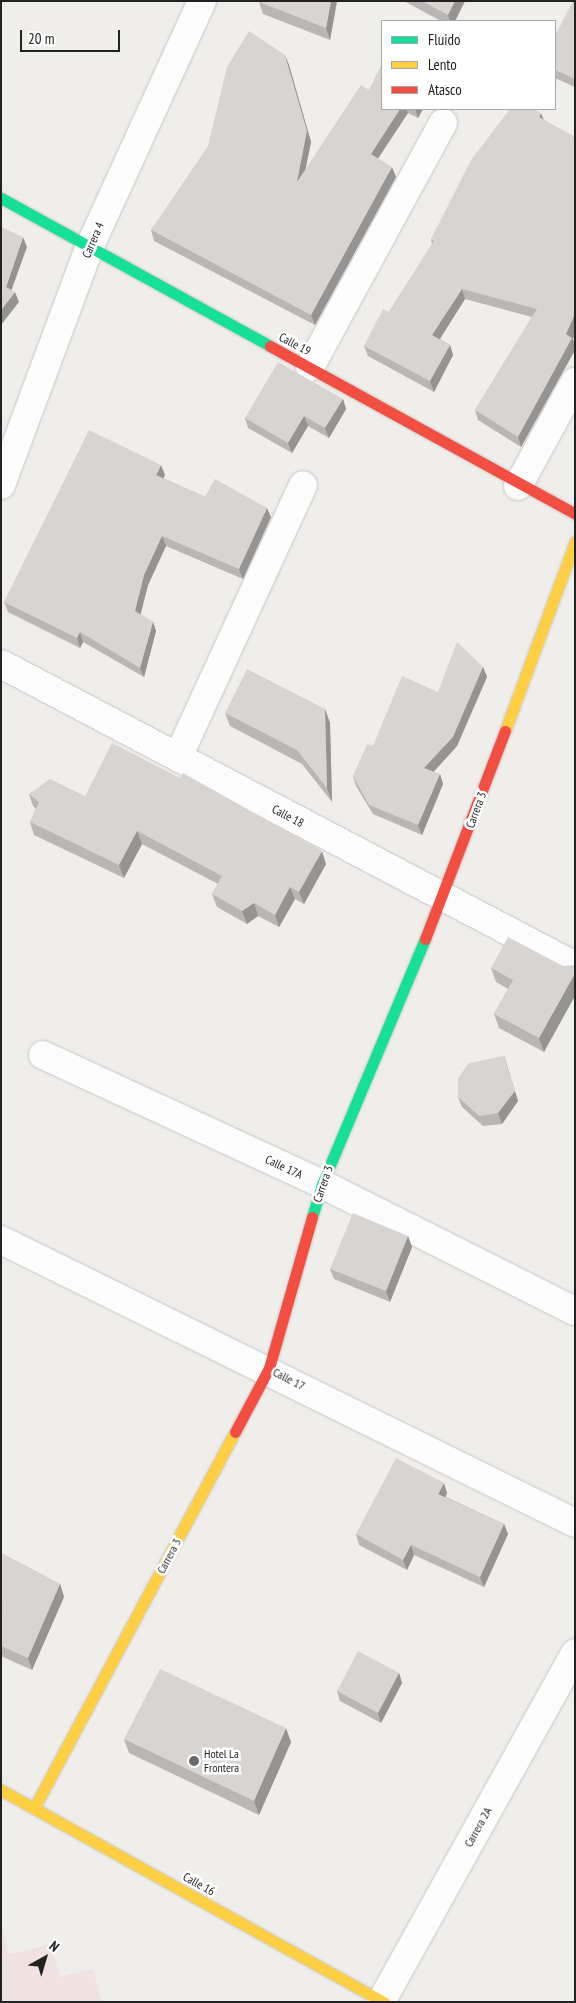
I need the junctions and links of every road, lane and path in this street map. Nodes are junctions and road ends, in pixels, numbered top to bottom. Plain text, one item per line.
1 (202, 1) edge
2 (443, 123) dead end
3 (1, 198) edge
4 (89, 248) junction
5 (310, 367) junction
6 (575, 382) edge
7 (1, 485) edge
8 (303, 485) dead end
9 (518, 486) junction
10 (575, 514) edge
11 (575, 542) edge
12 (1, 664) edge
13 (178, 757) junction
14 (443, 898) junction
15 (575, 966) edge
16 (43, 1055) dead end
17 (322, 1184) junction
18 (1, 1240) edge
19 (575, 1311) edge
20 (269, 1368) junction
21 (575, 1523) edge
22 (575, 1653) edge
23 (1, 1790) edge
24 (34, 1808) junction
25 (382, 2001) edge

1 - 4 street, Carrera 4
2 - 5 street
3 - 4 main road, Calle 19
4 - 5 main road, Calle 19
4 - 7 street, Carrera 4
5 - 9 main road, Calle 19
6 - 9 street
8 - 13 street
9 - 10 main road, Calle 19
11 - 14 main road, Carrera 3
12 - 13 street, Calle 18
13 - 14 street, Calle 18
14 - 15 street, Calle 18
14 - 17 main road, Carrera 3
16 - 17 street, Calle 17A
17 - 19 street, Calle 17A
17 - 20 main road, Carrera 3
18 - 20 street, Calle 17
20 - 21 street, Calle 17
20 - 24 main road, Carrera 3
22 - 25 street, Carrera 2A
23 - 24 main road, Calle 16
24 - 25 main road, Calle 16

